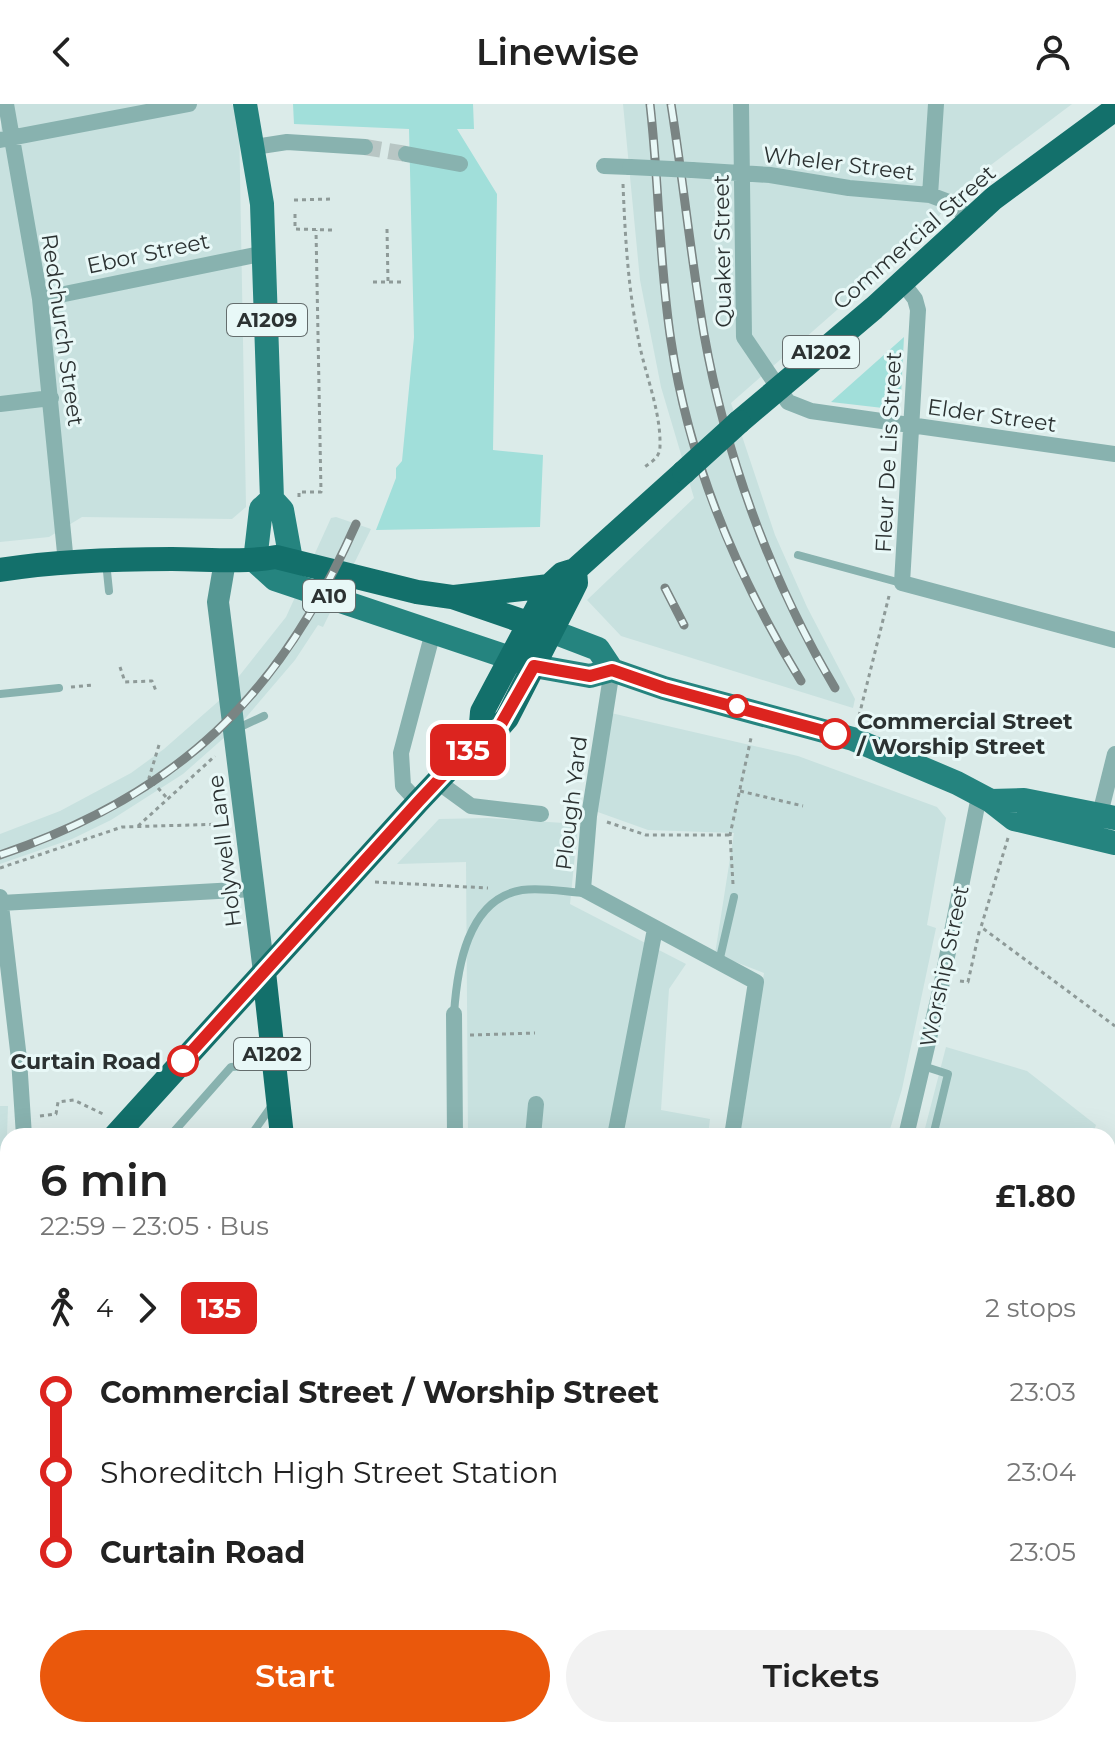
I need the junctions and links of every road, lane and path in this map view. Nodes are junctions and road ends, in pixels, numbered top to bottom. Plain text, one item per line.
1 (6, 104) edge
2 (189, 104) edge
3 (245, 104) edge
4 (741, 104) edge
5 (936, 104) edge
6 (138, 109) edge
7 (1115, 109) edge
8 (6, 139) edge
9 (254, 147) junction
10 (365, 147) tunnel mouth
11 (406, 154) tunnel mouth
12 (460, 164) dead end
13 (604, 166) dead end
14 (626, 167) junction
15 (743, 173) junction
16 (930, 195) junction
17 (331, 199) dead end
18 (294, 200) dead end
19 (295, 214) dead end
20 (969, 221) junction
21 (387, 229) dead end
22 (316, 230) junction
23 (332, 230) dead end
24 (265, 253) junction
25 (373, 282) dead end
26 (388, 282) junction
27 (402, 282) dead end
28 (902, 282) junction
29 (40, 299) junction
30 (778, 387) junction
31 (51, 398) junction
32 (0, 404) edge
33 (913, 426) junction
34 (1115, 454) edge
35 (642, 469) dead end
36 (299, 492) dead end
37 (272, 499) junction
38 (798, 555) dead end
39 (291, 560) junction
40 (225, 561) junction
41 (255, 561) junction
42 (106, 562) junction
43 (66, 563) junction
44 (0, 570) edge
45 (575, 570) junction
46 (902, 583) junction
47 (549, 586) junction
48 (109, 591) dead end
49 (452, 597) junction
50 (540, 628) junction
51 (433, 632) junction
52 (1115, 640) edge
53 (510, 658) junction
54 (534, 666) junction
55 (120, 667) dead end
56 (612, 670) junction
57 (93, 685) dead end
58 (59, 688) joint
59 (156, 691) dead end
60 (0, 694) edge
61 (264, 716) dead end
62 (859, 716) dead end
63 (236, 729) junction
64 (480, 736) junction
65 (751, 738) dead end
66 (159, 745) dead end
67 (223, 748) dead end
68 (1115, 754) edge
69 (438, 782) junction
70 (738, 790) junction
71 (985, 798) junction
72 (167, 799) junction
73 (418, 802) junction
74 (803, 806) dead end
75 (541, 814) dead end
76 (589, 816) junction
77 (1108, 817) edge
78 (238, 824) dead end
79 (138, 826) junction
80 (730, 835) junction
81 (1089, 837) junction
82 (1005, 840) dead end
83 (1115, 843) edge
84 (0, 868) edge
85 (348, 880) junction
86 (254, 889) junction
87 (521, 890) junction
88 (586, 893) junction
89 (0, 897) edge
90 (734, 897) joint
91 (1, 903) edge
92 (646, 927) junction
93 (981, 927) junction
94 (718, 963) junction
95 (264, 972) junction
96 (960, 981) dead end
97 (6, 1007) edge
98 (454, 1014) joint
99 (1115, 1026) edge
100 (535, 1033) dead end
101 (454, 1035) junction
102 (273, 1064) junction
103 (923, 1066) junction
104 (278, 1096) junction
105 (536, 1104) dead end
106 (23, 1116) junction
107 (24, 1128) edge
108 (117, 1128) edge
109 (122, 1128) edge
110 (177, 1128) edge
111 (256, 1128) edge
112 (281, 1128) edge
113 (455, 1128) edge
114 (534, 1128) edge
115 (616, 1128) edge
116 (733, 1128) edge
117 (908, 1128) edge
118 (935, 1128) edge

1 - 8 street, Redchurch Street
2 - 6 street
3 - 9 main road, A1209
4 - 15 street, Quaker Street
5 - 16 street
6 - 8 street
7 - 20 highway, Commercial Street / A1202
8 - 29 street, Redchurch Street
9 - 10 street
9 - 24 main road, A1209
11 - 12 street
13 - 14 street, Wheler Street
14 - 15 street, Wheler Street, bridge
14 - 35 path
15 - 16 street, Wheler Street
15 - 30 street, Quaker Street
16 - 20 street, Wheler Street
17 - 18 path
19 - 22 path
20 - 28 highway, Commercial Street / A1202
21 - 26 path
22 - 23 path
22 - 36 path
24 - 29 street, Ebor Street
24 - 37 main road, A1209
25 - 26 path
26 - 27 path
28 - 30 highway, Commercial Street / A1202
28 - 33 street, Fleur De Lis Street
29 - 31 street, Redchurch Street
30 - 33 street, Elder Street
30 - 45 highway, Commercial Street / A1202, bridge
31 - 32 street
31 - 43 street, Redchurch Street
33 - 34 street, Elder Street
33 - 46 street, Fleur De Lis Street
37 - 39 main road, A1209
37 - 41 main road, A1209
38 - 46 lane
39 - 41 highway, A10
39 - 49 highway, A10
40 - 41 highway, A10
40 - 42 highway, A10
40 - 63 street, Holywell Lane
41 - 51 main road, A10
42 - 43 highway, A10
42 - 48 lane
43 - 44 highway, A10
45 - 47 highway, Commercial Street / A1202
45 - 50 highway, A1202
46 - 52 street
46 - 62 path, Fleur De Lis Street
47 - 49 highway, A1202
47 - 50 highway, A1202
49 - 50 highway, A10
50 - 53 highway, A1202
50 - 54 highway, A1202
50 - 56 main road, A10
51 - 53 main road, A10
51 - 73 street
53 - 54 main road, A10
53 - 64 highway, A1202
54 - 56 main road, A10
54 - 64 highway, A1202
55 - 59 path
56 - 71 main road, A10
56 - 76 street, Plough Yard
57 - 58 path
58 - 60 lane
61 - 63 lane
63 - 86 street, Holywell Lane
64 - 69 highway, A1202
65 - 70 path
66 - 72 path
67 - 72 path
68 - 77 street
69 - 73 highway, A1202
69 - 75 street
70 - 74 path
70 - 80 path
71 - 77 main road, A10
71 - 81 main road, A10
71 - 103 street, Worship Street
72 - 79 path
73 - 85 highway, A1202
76 - 80 path
76 - 88 street, Plough Yard
77 - 81 street
78 - 79 path
79 - 84 path
80 - 90 path
81 - 83 main road, A10
82 - 93 path
85 - 87 path
85 - 95 highway, A1202
86 - 91 street
86 - 95 street, Holywell Lane
87 - 88 lane
87 - 98 lane
88 - 92 street, Plough Yard
89 - 91 street
90 - 94 lane
91 - 97 street
92 - 94 street, Plough Yard
92 - 115 street
93 - 96 path
93 - 99 path
94 - 116 street, Plough Yard
95 - 102 highway, Holywell Lane / A1202
95 - 109 highway, A1202
97 - 106 street
98 - 101 street
100 - 101 path
101 - 113 street
102 - 104 highway, Holywell Lane / A1202
102 - 110 lane
103 - 117 street, Worship Street
103 - 118 lane
104 - 111 lane
104 - 112 highway, Holywell Lane / A1202
105 - 114 street
106 - 107 street
106 - 108 path

